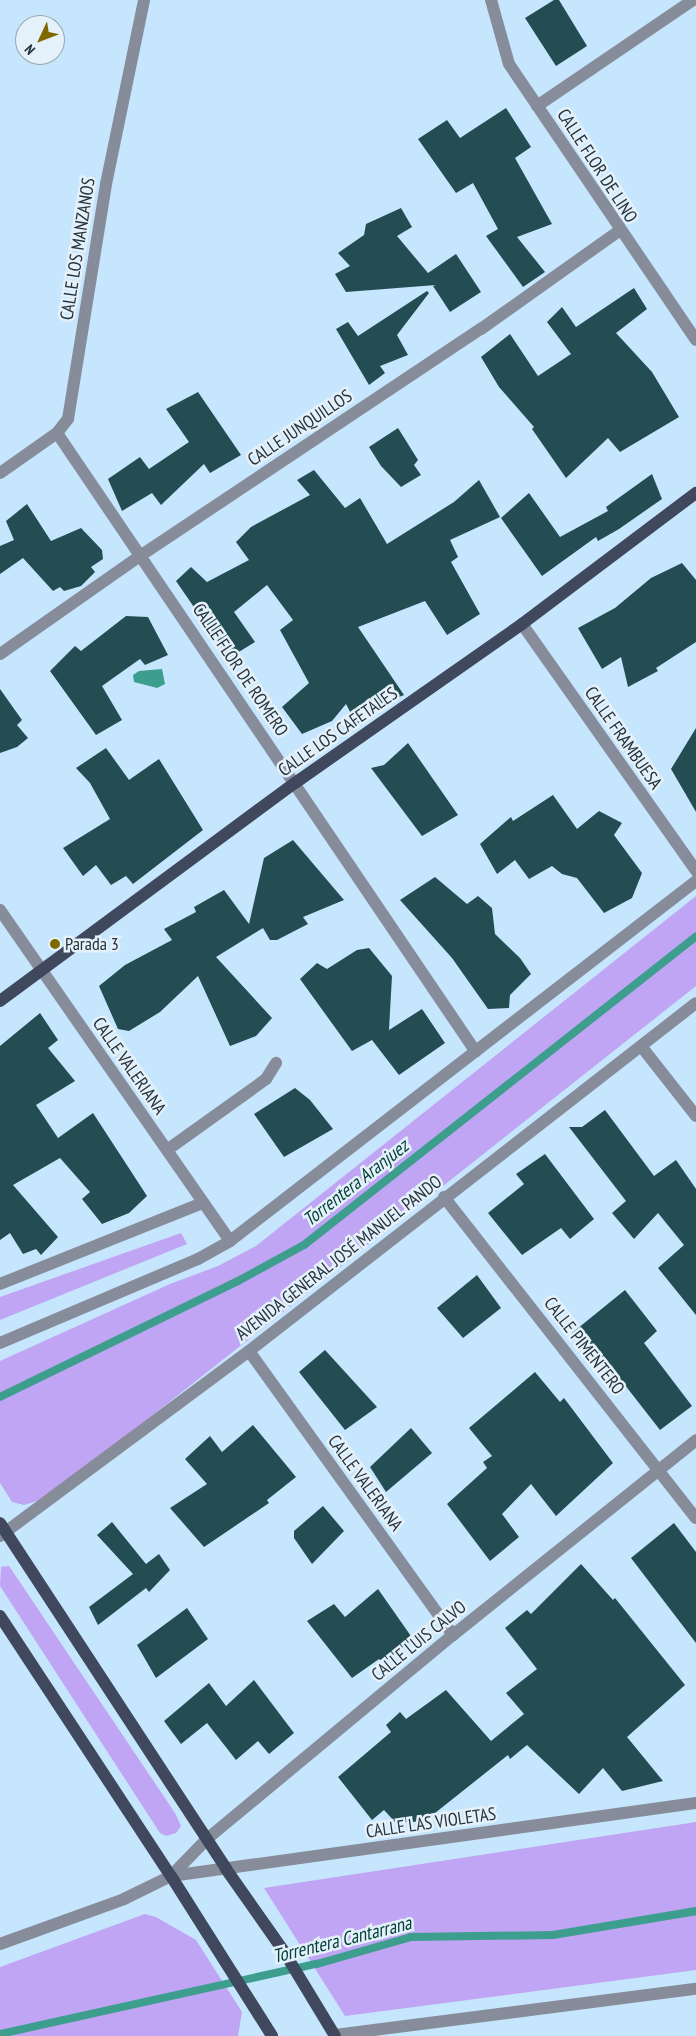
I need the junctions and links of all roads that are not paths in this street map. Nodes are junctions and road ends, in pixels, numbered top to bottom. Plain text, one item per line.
1 (144, 0) edge
2 (491, 0) edge
3 (693, 0) edge
4 (537, 106) junction
5 (619, 231) junction
6 (696, 340) edge
7 (57, 433) junction
8 (0, 472) edge
9 (696, 493) edge
10 (140, 556) junction
11 (522, 624) junction
12 (0, 654) edge
13 (295, 783) junction
14 (696, 871) edge
15 (696, 881) edge
16 (0, 910) edge
17 (40, 970) junction
18 (0, 1001) edge
19 (696, 1003) edge
20 (641, 1046) junction
21 (476, 1052) junction
22 (276, 1063) dead end
23 (696, 1116) edge
24 (167, 1150) junction
25 (444, 1197) junction
26 (203, 1203) junction
27 (230, 1241) junction
28 (0, 1284) edge
29 (0, 1343) edge
30 (249, 1351) junction
31 (696, 1440) edge
32 (659, 1471) junction
33 (696, 1518) edge
34 (2, 1530) edge
35 (0, 1616) edge
36 (453, 1635) junction
37 (696, 1803) edge
38 (207, 1839) junction
39 (226, 1869) junction
40 (172, 1876) junction
41 (0, 1944) edge
42 (696, 1989) edge
43 (272, 2036) edge
44 (335, 2036) edge

1 - 7 street, CALLE LOS MANZANOS
2 - 4 street, CALLE FLOR DE LINO
3 - 4 street
4 - 5 street, CALLE FLOR DE LINO
5 - 6 street, CALLE FLOR DE LINO
5 - 10 street, CALLE JUNQUILLOS
7 - 8 street, CALLE LOS MANZANOS
7 - 10 street, CALLE FLOR DE ROMERO
9 - 11 main road, CALLE LOS CAFETALES
10 - 12 street, CALLE JUNQUILLOS
10 - 13 street, CALLE FLOR DE ROMERO
11 - 13 main road, CALLE LOS CAFETALES
11 - 14 street, CALLE FRAMBUESA
13 - 17 main road, CALLE LOS CAFETALES
13 - 21 street, CALLE FLOR DE ROMERO
15 - 21 street
16 - 17 street, CALLE VALERIANA
17 - 18 main road, CALLE LOS CAFETALES
17 - 24 street, CALLE VALERIANA
19 - 20 street, AVENIDA GENERAL JOSÉ MANUEL PANDO
20 - 23 street
20 - 25 street, AVENIDA GENERAL JOSÉ MANUEL PANDO
21 - 27 street
22 - 24 street
24 - 26 street, CALLE VALERIANA
25 - 30 street, AVENIDA GENERAL JOSÉ MANUEL PANDO
25 - 32 street, CALLE PIMENTERO
26 - 27 street, CALLE VALERIANA
26 - 28 street
27 - 29 street
30 - 34 street, AVENIDA GENERAL JOSÉ MANUEL PANDO
30 - 36 street, CALLE VALERIANA
31 - 32 street, CALLE LUIS CALVO
32 - 33 street, CALLE PIMENTERO
32 - 36 street, CALLE LUIS CALVO
34 - 38 main road
35 - 40 main road
36 - 38 street, CALLE LUIS CALVO
37 - 39 street, CALLE LAS VIOLETAS
38 - 39 main road
38 - 40 street, CALLE LUIS CALVO
39 - 40 street, CALLE LAS VIOLETAS
39 - 44 main road
40 - 41 street
40 - 43 main road
42 - 44 street

